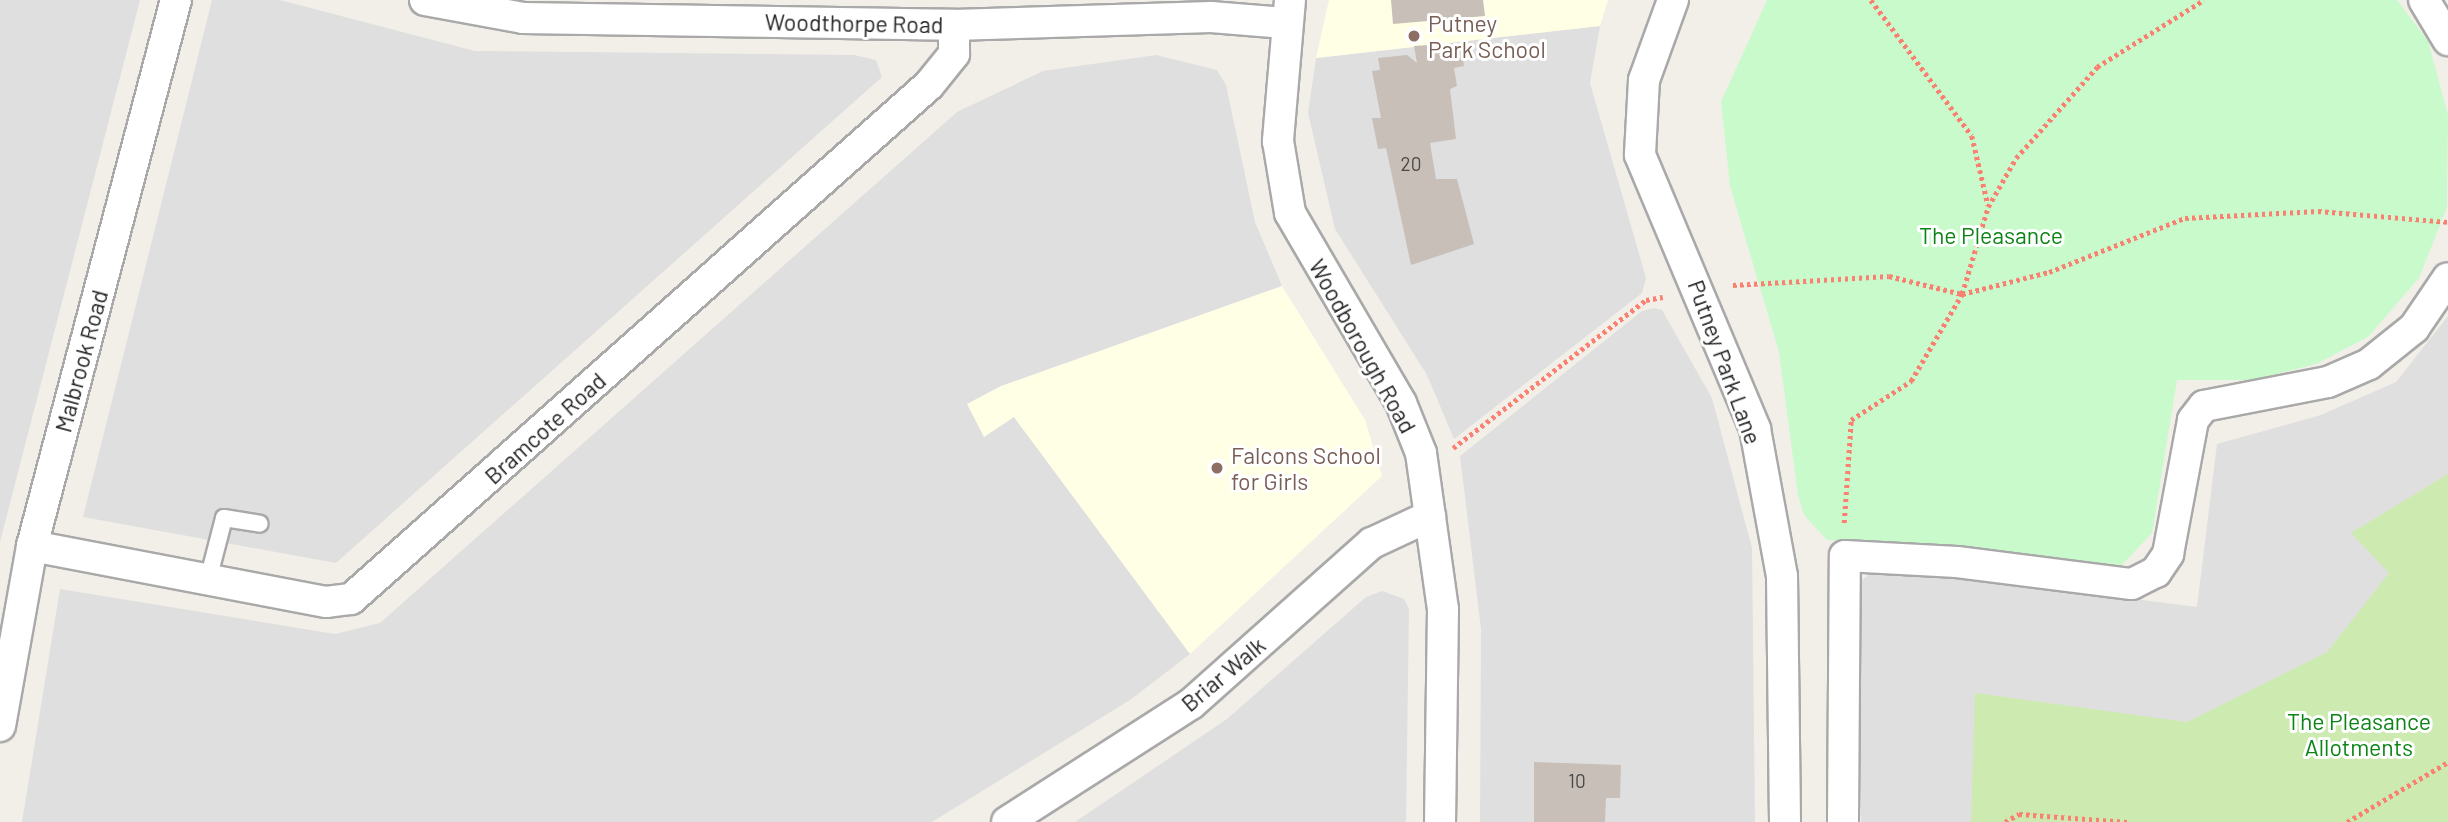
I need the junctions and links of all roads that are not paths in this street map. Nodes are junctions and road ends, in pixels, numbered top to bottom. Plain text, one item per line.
1 (176, 0) edge
2 (425, 0) edge
3 (1673, 0) edge
4 (2424, 0) edge
5 (1287, 11) edge
6 (954, 25) junction
7 (2448, 40) edge
8 (2448, 278) edge
9 (1430, 516) junction
10 (260, 524) dead end
11 (32, 546) junction
12 (209, 576) junction
13 (0, 726) edge
14 (1007, 822) edge
15 (1440, 822) edge
16 (1785, 822) edge
17 (1843, 822) edge

1 - 11 street, Malbrook Road
2 - 6 street, Woodthorpe Road
3 - 16 street, Putney Park Lane
4 - 7 street
5 - 6 street, Woodthorpe Road
5 - 9 street, Woodborough Road
6 - 12 street, Bramcote Road
8 - 17 street
9 - 14 street, Briar Walk
9 - 15 street, Woodborough Road
10 - 12 lane
11 - 12 street, Bramcote Road
11 - 13 street, Malbrook Road

